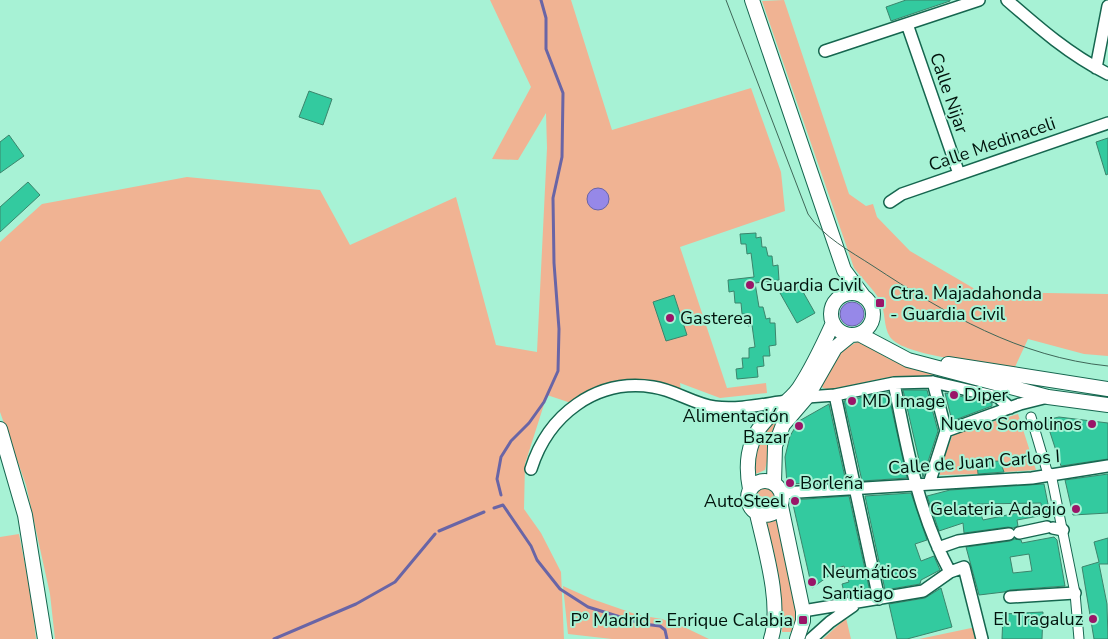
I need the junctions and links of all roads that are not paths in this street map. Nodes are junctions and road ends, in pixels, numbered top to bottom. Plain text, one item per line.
1 (752, 0) edge
2 (979, 0) edge
3 (1007, 0) edge
4 (1108, 6) edge
5 (907, 24) junction
6 (825, 52) dead end
7 (1096, 68) junction
8 (1108, 74) edge
9 (1108, 123) edge
10 (959, 174) junction
11 (890, 202) dead end
12 (844, 270) junction
13 (864, 297) junction
14 (838, 299) junction
15 (872, 322) junction
16 (833, 323) junction
17 (855, 335) junction
18 (887, 349) junction
19 (908, 360) junction
20 (1006, 372) junction
21 (933, 382) junction
22 (894, 383) junction
23 (1108, 389) edge
24 (835, 395) junction
25 (807, 397) junction
26 (1026, 398) junction
27 (787, 401) junction
28 (750, 405) junction
29 (1108, 405) edge
30 (1010, 408) junction
31 (1031, 417) dead end
32 (765, 421) junction
33 (0, 429) edge
34 (946, 431) junction
35 (1108, 466) edge
36 (531, 468) dead end
37 (1051, 474) junction
38 (929, 484) junction
39 (914, 485) junction
40 (854, 488) junction
41 (750, 489) junction
42 (779, 494) junction
43 (757, 514) junction
44 (1054, 528) junction
45 (938, 548) junction
46 (950, 572) junction
47 (1075, 593) junction
48 (1010, 598) dead end
49 (879, 599) junction
50 (862, 602) junction
51 (803, 611) junction
52 (45, 639) edge
53 (771, 639) edge
54 (797, 639) edge
55 (811, 639) edge
56 (982, 639) edge
57 (1079, 639) edge

1 - 12 street
2 - 5 street
3 - 7 street
4 - 7 street
5 - 6 street
5 - 10 street, Calle Nijar
7 - 8 street
9 - 10 street, Calle Medinaceli
10 - 11 street, Calle Medinaceli
12 - 13 street
12 - 14 street
13 - 14 street
13 - 15 street
14 - 16 street
15 - 17 street
15 - 18 street
16 - 17 street
16 - 27 street
17 - 18 street
17 - 25 street
18 - 19 street
19 - 20 street
19 - 26 street
20 - 23 street
20 - 26 street
21 - 22 street
21 - 30 street
21 - 34 street
22 - 24 street
22 - 39 street
24 - 25 street
24 - 40 street
25 - 42 street
26 - 29 street
26 - 30 street
27 - 28 street
27 - 32 street
28 - 32 street
28 - 36 street
30 - 34 street
31 - 37 street
32 - 41 street
33 - 52 street
34 - 38 street
35 - 37 street, Calle de Juan Carlos I
37 - 38 street, Calle de Juan Carlos I
37 - 44 street
38 - 39 street, Calle de Juan Carlos I
39 - 40 street, Calle de Juan Carlos I
39 - 45 street
40 - 42 street, Calle de Juan Carlos I
40 - 49 street
41 - 42 street
41 - 43 street
42 - 43 street
42 - 51 street
43 - 53 street
44 - 45 street
44 - 47 street
45 - 46 street
46 - 49 street
46 - 56 street
47 - 48 street
47 - 57 street
49 - 50 street
50 - 51 street
50 - 55 street
51 - 54 street

